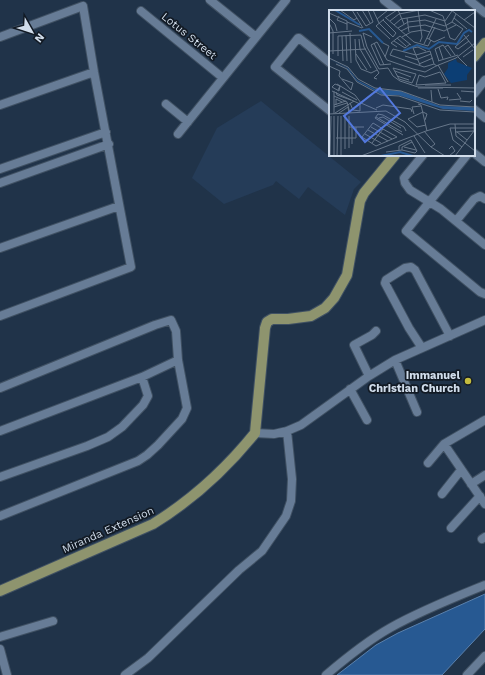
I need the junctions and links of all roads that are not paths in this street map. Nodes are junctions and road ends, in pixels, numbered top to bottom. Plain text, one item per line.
1 (210, 0) edge
2 (286, 0) edge
3 (384, 0) edge
4 (469, 0) edge
5 (393, 10) edge
6 (141, 11) dead end
7 (485, 13) edge
8 (0, 37) edge
9 (256, 37) junction
10 (485, 43) edge
11 (475, 56) edge
12 (329, 62) edge
13 (94, 72) junction
14 (223, 78) junction
15 (484, 83) edge
16 (475, 93) edge
17 (166, 104) dead end
18 (0, 105) edge
19 (329, 110) edge
20 (475, 110) edge
21 (485, 118) edge
22 (188, 122) junction
23 (106, 132) junction
24 (178, 134) dead end
25 (109, 144) junction
26 (475, 155) edge
27 (394, 156) edge
28 (422, 156) edge
29 (466, 156) edge
30 (485, 162) edge
31 (0, 169) edge
32 (0, 183) edge
33 (485, 199) edge
34 (429, 202) junction
35 (119, 206) junction
36 (456, 221) junction
37 (485, 245) edge
38 (0, 248) edge
39 (485, 294) edge
40 (0, 316) edge
41 (485, 320) edge
42 (376, 332) dead end
43 (450, 336) junction
44 (422, 348) junction
45 (178, 360) junction
46 (395, 360) junction
47 (369, 376) junction
48 (142, 377) junction
49 (0, 388) edge
50 (350, 389) junction
51 (417, 412) dead end
52 (366, 420) dead end
53 (485, 420) edge
54 (0, 431) edge
55 (288, 431) junction
56 (255, 433) junction
57 (444, 444) junction
58 (428, 463) dead end
59 (461, 470) junction
60 (485, 475) edge
61 (0, 477) edge
62 (471, 484) junction
63 (442, 494) dead end
64 (480, 496) junction
65 (485, 504) edge
66 (0, 516) edge
67 (451, 528) dead end
68 (485, 585) edge
69 (0, 591) edge
70 (53, 621) dead end
71 (0, 637) edge
72 (0, 650) edge
73 (485, 656) edge
74 (7, 675) edge
75 (125, 675) edge
76 (326, 675) edge
77 (467, 675) edge

1 - 9 street
2 - 9 street
3 - 5 street
4 - 7 street
6 - 14 street, Lotus Street
8 - 13 street
9 - 14 street
10 - 11 main road
12 - 19 street
13 - 18 street
13 - 23 street
14 - 22 street
15 - 16 street
17 - 22 street
20 - 21 street
22 - 24 street
23 - 25 street
23 - 31 street
25 - 32 street
25 - 35 street
26 - 30 street
27 - 56 main road
28 - 34 street
29 - 34 street
33 - 36 street
34 - 36 street
34 - 39 street
35 - 38 street
35 - 40 street
36 - 37 street
41 - 43 street
42 - 47 street
43 - 44 street
43 - 44 street
44 - 46 street
45 - 48 street
45 - 49 street
45 - 66 street
46 - 47 street
46 - 51 street
47 - 50 street
48 - 54 street
48 - 61 street
50 - 52 street
50 - 55 street
53 - 57 street
55 - 56 street
55 - 75 street
56 - 69 main road, Miranda Extension
57 - 58 street
57 - 59 street
59 - 62 street
59 - 63 street
60 - 62 street
62 - 64 street
64 - 65 street
64 - 67 street
68 - 76 street
70 - 71 street
72 - 74 street
73 - 77 street

